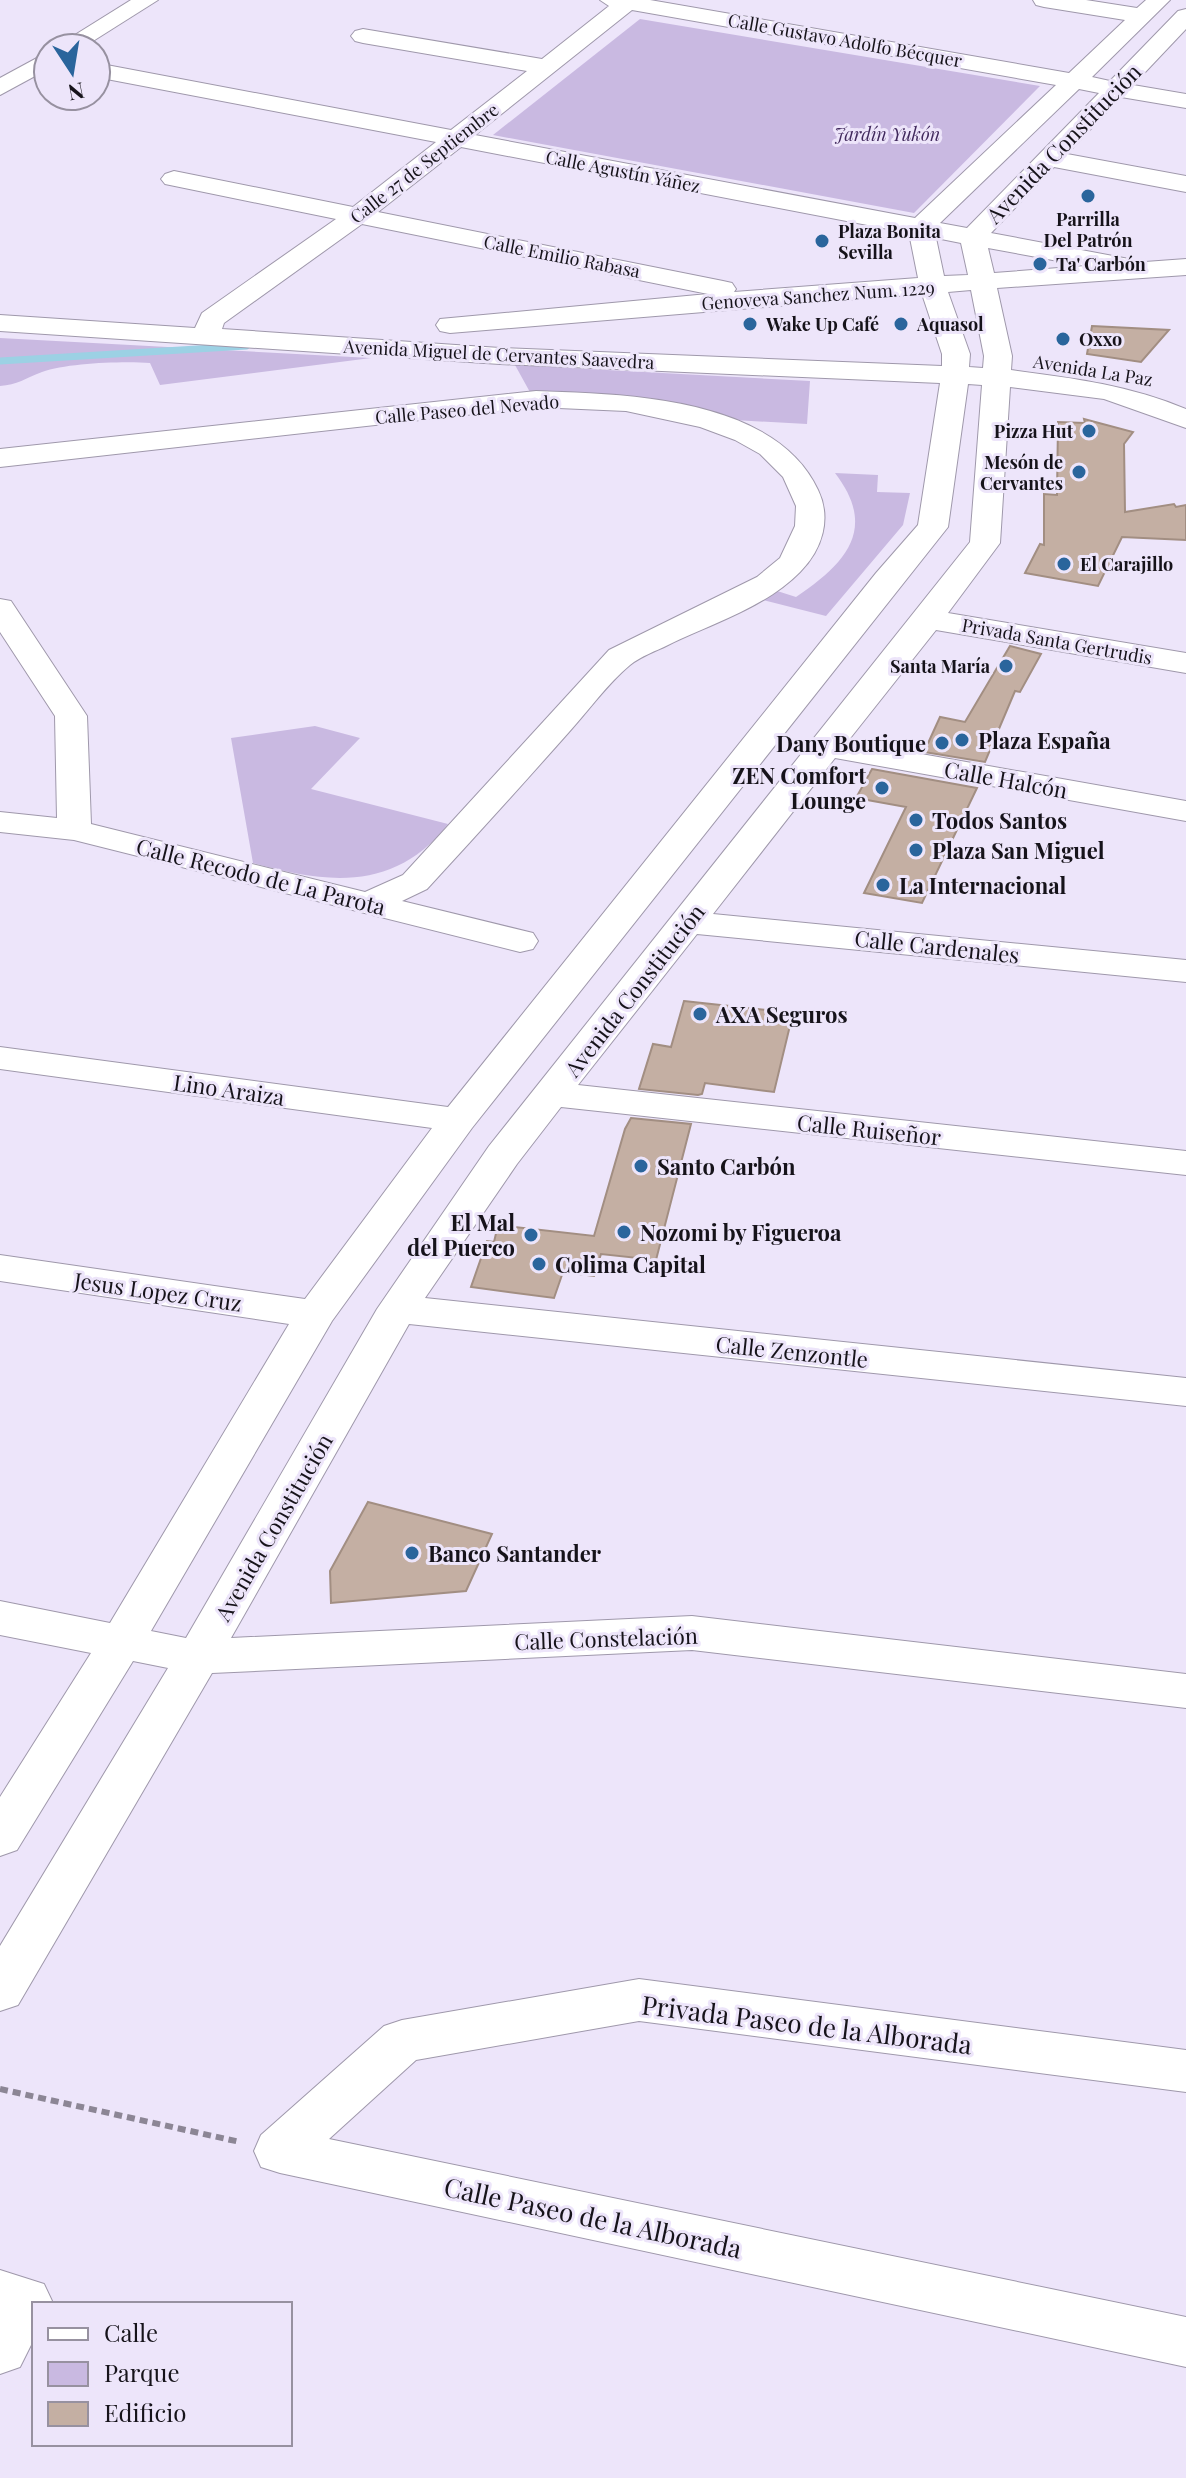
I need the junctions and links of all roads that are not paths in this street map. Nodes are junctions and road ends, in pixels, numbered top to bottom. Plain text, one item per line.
1 (147, 0) edge
2 (1044, 0) edge
3 (623, 1) edge
4 (1171, 16) edge
5 (94, 32) edge
6 (363, 36) dead end
7 (15, 55) dead end
8 (32, 56) edge
9 (547, 67) junction
10 (32, 69) edge
11 (112, 73) edge
12 (1078, 81) junction
13 (0, 88) edge
14 (1116, 88) junction
15 (1186, 101) edge
16 (457, 139) junction
17 (1052, 159) junction
18 (174, 179) dead end
19 (1186, 184) edge
20 (359, 215) junction
21 (921, 227) junction
22 (973, 237) junction
23 (1186, 267) edge
24 (1151, 271) junction
25 (983, 282) junction
26 (933, 286) junction
27 (765, 297) junction
28 (0, 308) edge
29 (0, 323) edge
30 (450, 325) junction
31 (209, 327) junction
32 (555, 332) junction
33 (545, 358) junction
34 (956, 364) junction
35 (998, 367) junction
36 (1186, 390) edge
37 (1186, 419) edge
38 (0, 458) edge
39 (887, 580) junction
40 (938, 606) junction
41 (0, 608) edge
42 (1186, 663) edge
43 (826, 747) junction
44 (1186, 811) edge
45 (0, 822) edge
46 (74, 830) junction
47 (369, 903) junction
48 (688, 922) junction
49 (520, 941) dead end
50 (1186, 971) edge
51 (0, 1058) edge
52 (551, 1094) junction
53 (458, 1120) junction
54 (1186, 1163) edge
55 (0, 1268) edge
56 (397, 1309) junction
57 (315, 1314) junction
58 (1186, 1392) edge
59 (0, 1618) edge
60 (121, 1643) junction
61 (198, 1657) junction
62 (1186, 1691) edge
63 (0, 1837) edge
64 (0, 1990) edge
65 (1186, 2071) edge
66 (280, 2151) joint
67 (0, 2294) edge
68 (1186, 2342) edge
69 (0, 2349) edge

1 - 5 street
2 - 4 street
3 - 9 street, Calle 27 de Septiembre
3 - 12 street, Calle Gustavo Adolfo Bécquer
4 - 12 street, Avenida Constitución
4 - 14 street, Avenida Constitución
6 - 9 street
7 - 8 street
9 - 16 street, Calle 27 de Septiembre
10 - 13 street
11 - 16 street, Calle Agustín Yáñez
12 - 14 street, Calle Gustavo Adolfo Bécquer
12 - 21 street, Avenida Constitución
14 - 15 street, Calle Gustavo Adolfo Bécquer
14 - 17 street, Avenida Constitución
16 - 20 street, Calle 27 de Septiembre
16 - 21 street, Calle Agustín Yáñez
17 - 19 street
17 - 22 street, Avenida Constitución
18 - 20 street, Calle Emilio Rabasa
20 - 27 street, Calle Emilio Rabasa
20 - 31 street, Calle 27 de Septiembre
21 - 22 street, Calle Agustín Yáñez
21 - 26 street
22 - 24 street, Calle Agustín Yáñez
22 - 25 street, Avenida Constitución
23 - 24 street, Genoveva Sanchez Num. 1229
24 - 25 street, Genoveva Sanchez Num. 1229
25 - 26 street, Genoveva Sanchez Num. 1229
25 - 35 street, Avenida Constitución
26 - 27 street, Genoveva Sanchez Num. 1229
26 - 34 street
27 - 30 street, Genoveva Sanchez Num. 1229
28 - 31 street, Avenida Miguel de Cervantes Saavedra
29 - 31 street, Avenida Miguel de Cervantes Saavedra
30 - 31 street, Avenida Miguel de Cervantes Saavedra
30 - 32 street, Avenida Miguel de Cervantes Saavedra
31 - 33 street, Avenida Miguel de Cervantes Saavedra
32 - 33 street
32 - 34 street, Avenida Miguel de Cervantes Saavedra
33 - 34 street, Avenida Miguel de Cervantes Saavedra
34 - 35 street, Avenida Miguel de Cervantes Saavedra
34 - 39 street
35 - 36 street, Avenida La Paz
35 - 37 street, Avenida La Paz
35 - 40 street, Avenida Constitución
38 - 47 street, Calle Paseo del Nevado
39 - 40 street, Privada Santa Gertrudis
39 - 53 street
40 - 42 street, Privada Santa Gertrudis
40 - 43 street, Avenida Constitución
41 - 46 street
43 - 44 street, Calle Halcón
43 - 48 street, Avenida Constitución
45 - 46 street, Calle Recodo de La Parota
46 - 47 street, Calle Recodo de La Parota
47 - 49 street, Calle Recodo de La Parota
48 - 50 street, Calle Cardenales
48 - 52 street, Avenida Constitución
51 - 53 street, Lino Araiza
52 - 54 street, Calle Ruiseñor
52 - 56 street, Avenida Constitución
53 - 57 street
55 - 57 street, Jesus Lopez Cruz
56 - 58 street, Calle Zenzontle
56 - 61 street, Avenida Constitución
57 - 60 street
59 - 60 street, Calle Constelación
60 - 61 street, Calle Constelación
60 - 63 street
61 - 62 street, Calle Constelación
61 - 64 street, Avenida Constitución
65 - 66 street, Privada Paseo de la Alborada
66 - 68 street, Calle Paseo de la Alborada
67 - 69 street

